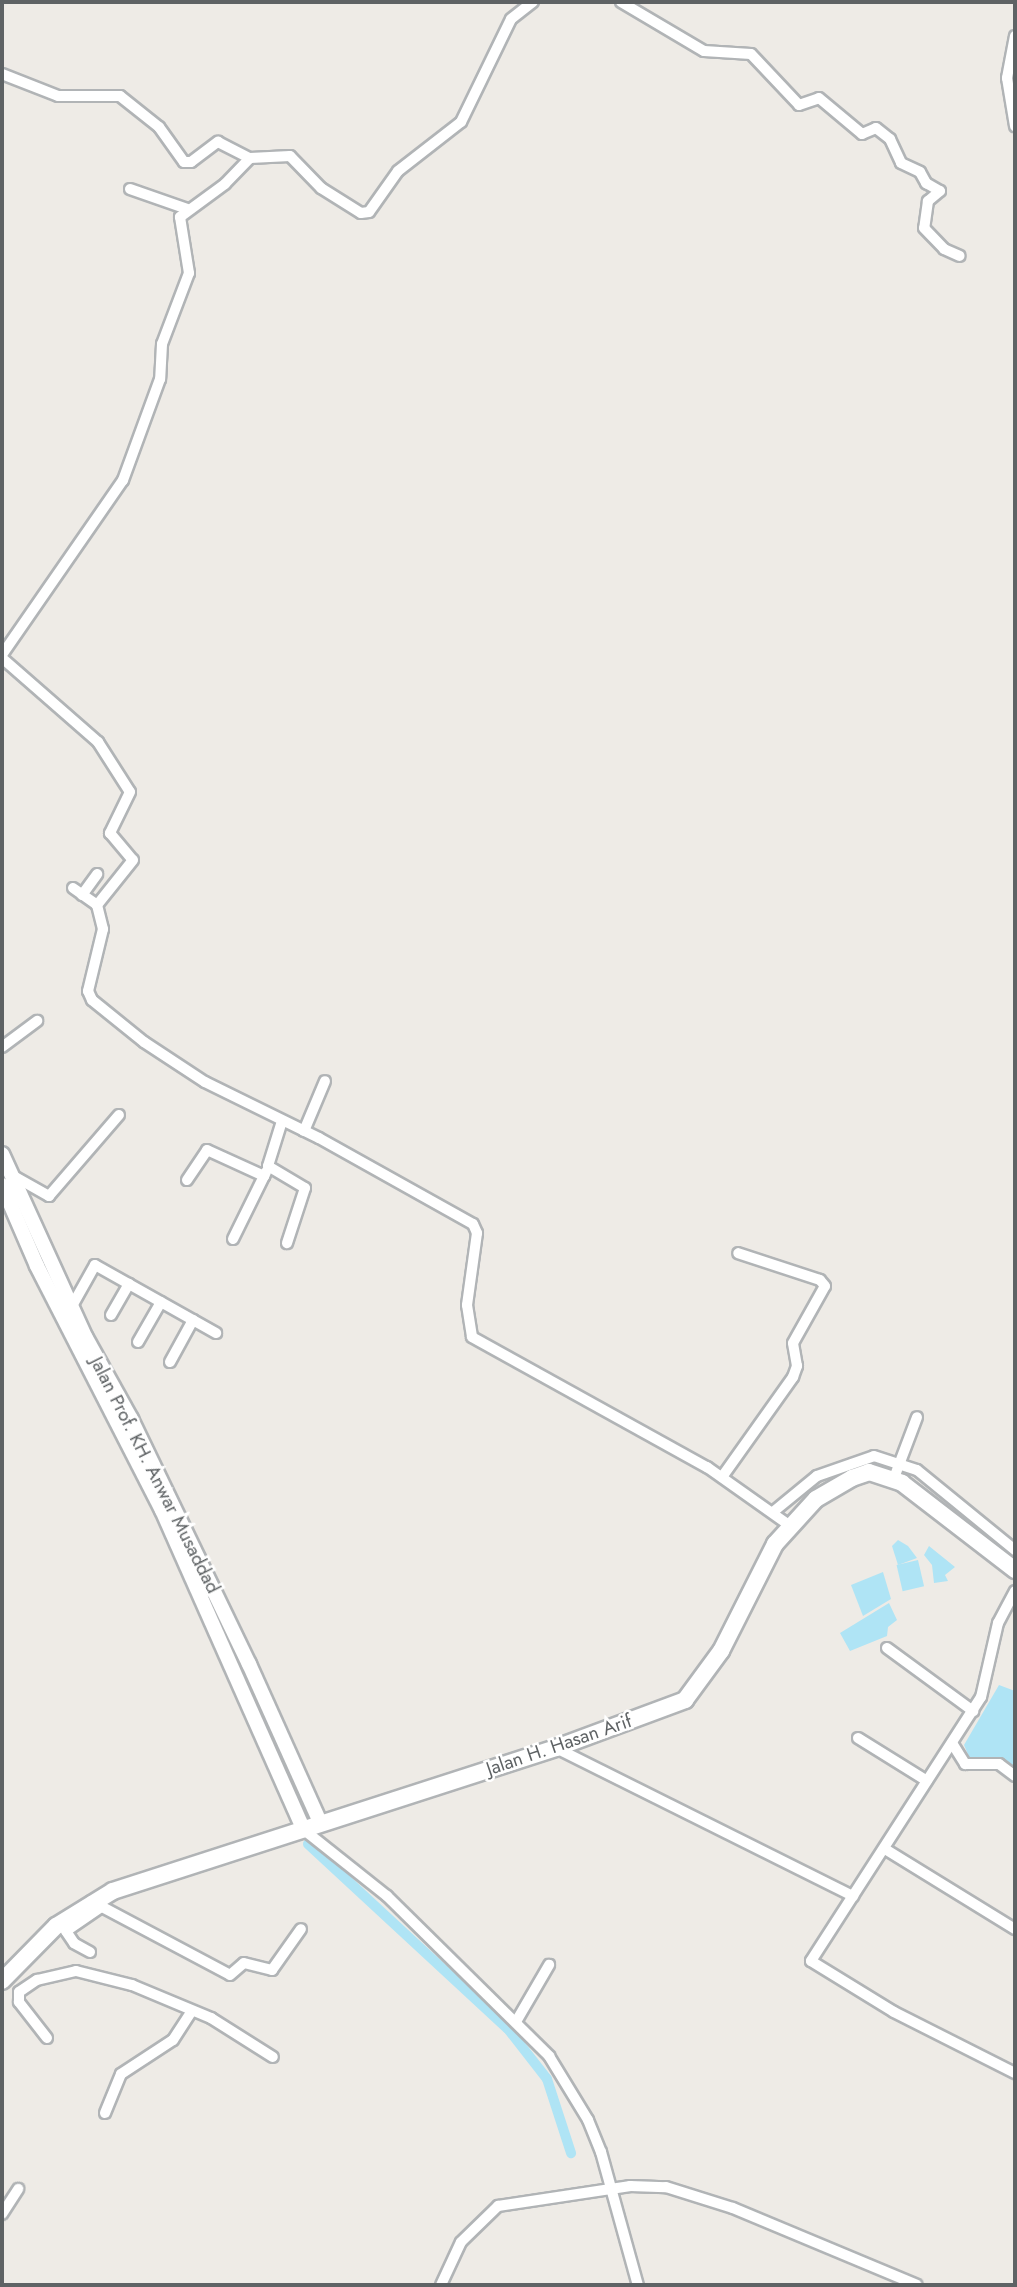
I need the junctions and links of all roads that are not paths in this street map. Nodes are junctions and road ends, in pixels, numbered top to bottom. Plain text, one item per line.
1 (533, 2) edge
2 (621, 2) edge
3 (1015, 36) edge
4 (2, 74) edge
5 (1015, 126) edge
6 (250, 158) junction
7 (130, 189) dead end
8 (187, 209) junction
9 (960, 256) dead end
10 (2, 657) edge
11 (97, 874) dead end
12 (97, 905) junction
13 (37, 1021) dead end
14 (2, 1047) edge
15 (325, 1081) dead end
16 (119, 1115) dead end
17 (282, 1121) junction
18 (304, 1131) junction
19 (2, 1154) edge
20 (266, 1171) junction
21 (6, 1179) edge
22 (187, 1180) dead end
23 (233, 1239) dead end
24 (287, 1243) dead end
25 (738, 1253) dead end
26 (129, 1284) junction
27 (161, 1302) junction
28 (72, 1306) junction
29 (111, 1315) dead end
30 (193, 1320) junction
31 (216, 1333) dead end
32 (138, 1342) dead end
33 (170, 1362) dead end
34 (917, 1417) dead end
35 (897, 1469) junction
36 (722, 1477) junction
37 (781, 1519) junction
38 (1010, 1554) edge
39 (1015, 1591) edge
40 (887, 1648) dead end
41 (973, 1711) junction
42 (858, 1738) dead end
43 (556, 1748) junction
44 (956, 1750) junction
45 (1015, 1776) edge
46 (927, 1781) junction
47 (318, 1817) junction
48 (302, 1824) junction
49 (322, 1842) junction
50 (885, 1849) junction
51 (853, 1896) junction
52 (96, 1904) junction
53 (301, 1929) dead end
54 (1015, 1929) edge
55 (90, 1952) dead end
56 (21, 1961) junction
57 (549, 1965) dead end
58 (37, 1980) junction
59 (2, 1981) edge
60 (192, 2011) junction
61 (517, 2020) junction
62 (47, 2038) dead end
63 (273, 2057) dead end
64 (1015, 2073) edge
65 (105, 2113) dead end
66 (18, 2189) dead end
67 (611, 2190) junction
68 (2, 2214) edge
69 (441, 2285) edge
70 (638, 2285) edge
71 (918, 2285) edge

1 - 6 street
2 - 9 street
3 - 5 street
4 - 6 street
6 - 8 street
7 - 8 street
8 - 10 street
10 - 12 street
11 - 12 street
12 - 17 street
13 - 14 street
15 - 18 street
16 - 21 street
17 - 18 street
17 - 20 street
18 - 36 street
19 - 21 street, Jalan Prof. KH. Anwar Musaddad
20 - 22 street
20 - 23 street
20 - 24 street
21 - 28 street, Jalan Prof. KH. Anwar Musaddad
21 - 48 street, Jalan Prof. KH. Anwar Musaddad
25 - 36 street
26 - 27 street
26 - 28 street
26 - 29 street
27 - 30 street
27 - 32 street
28 - 47 street, Jalan Prof. KH. Anwar Musaddad
30 - 31 street
30 - 33 street
34 - 35 street
35 - 37 main road, Jalan H. Hasan Arif
35 - 38 main road
36 - 37 street
37 - 43 main road, Jalan H. Hasan Arif
39 - 41 street
40 - 41 street
41 - 44 street
42 - 46 street
43 - 47 main road, Jalan H. Hasan Arif
43 - 51 street
44 - 45 street
44 - 46 street
46 - 50 street
47 - 48 main road, Jalan H. Hasan Arif
47 - 49 street
48 - 49 street
48 - 52 main road, Jalan H. Hasan Arif
49 - 61 street
50 - 51 street
50 - 54 street
51 - 64 street
52 - 53 street
52 - 55 street
52 - 56 main road, Jalan H. Hasan Arif
56 - 58 street
56 - 59 main road, Jalan H. Hasan Arif
57 - 61 street
58 - 60 street
58 - 62 street
60 - 63 street
60 - 65 street
61 - 67 street
66 - 68 street
67 - 69 street
67 - 70 street
67 - 71 street

